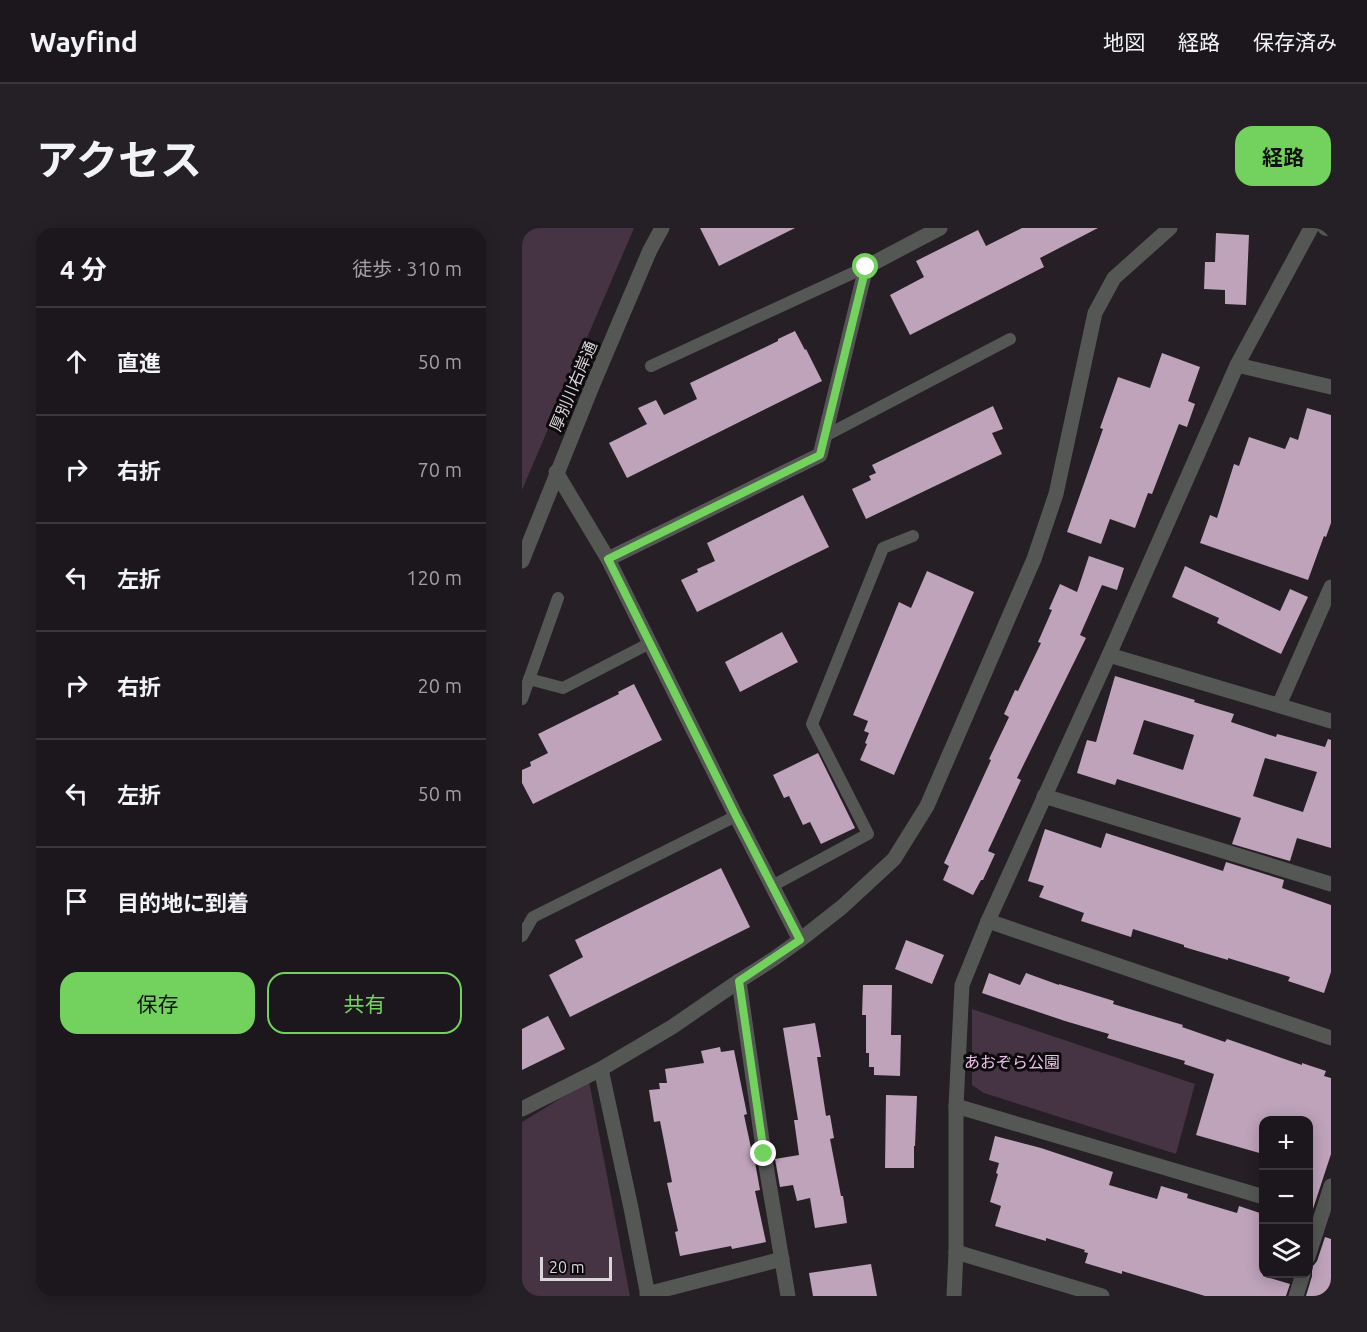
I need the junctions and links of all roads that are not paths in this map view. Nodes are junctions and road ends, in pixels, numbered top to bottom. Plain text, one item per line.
1 (662, 228) edge
2 (940, 228) edge
3 (1170, 228) edge
4 (1311, 228) edge
5 (1325, 228) edge
6 (1331, 230) edge
7 (866, 267) junction
8 (1010, 339) dead end
9 (1237, 365) junction
10 (651, 366) dead end
11 (1331, 387) edge
12 (825, 436) junction
13 (556, 472) junction
14 (913, 536) dead end
15 (608, 559) junction
16 (522, 561) edge
17 (1331, 587) edge
18 (558, 598) dead end
19 (650, 643) junction
20 (1109, 655) junction
21 (529, 679) junction
22 (522, 699) edge
23 (1279, 705) junction
24 (1331, 721) edge
25 (1044, 795) junction
26 (736, 816) junction
27 (1331, 884) edge
28 (772, 886) junction
29 (988, 921) junction
30 (522, 936) edge
31 (800, 940) junction
32 (739, 981) junction
33 (1331, 1038) edge
34 (601, 1068) junction
35 (956, 1106) junction
36 (522, 1109) edge
37 (1331, 1186) edge
38 (1259, 1196) edge
39 (1320, 1214) edge
40 (1313, 1239) edge
41 (956, 1252) junction
42 (782, 1259) junction
43 (1302, 1278) edge
44 (647, 1295) edge
45 (788, 1296) edge
46 (954, 1296) edge
47 (1102, 1296) edge
48 (1296, 1296) edge

1 - 13 street, 厚別川右岸通
2 - 7 street
3 - 31 street
4 - 9 street
5 - 6 street
7 - 10 lane
7 - 12 street
8 - 12 lane
9 - 11 street
9 - 20 street
12 - 15 street
13 - 15 street
13 - 16 street, 厚別川右岸通
14 - 28 lane
15 - 19 street
17 - 23 street
18 - 21 lane
19 - 21 lane
19 - 26 street
20 - 23 street
20 - 25 street
21 - 22 lane
23 - 24 street
25 - 27 street
25 - 29 street
26 - 28 street
26 - 30 lane
28 - 31 street
29 - 33 street
29 - 35 street
31 - 32 street
32 - 34 street
32 - 42 street
34 - 36 street
34 - 44 street
35 - 38 street
35 - 41 street
37 - 39 street
39 - 40 street
41 - 46 street
41 - 47 street
42 - 44 street
42 - 45 street
43 - 48 street

